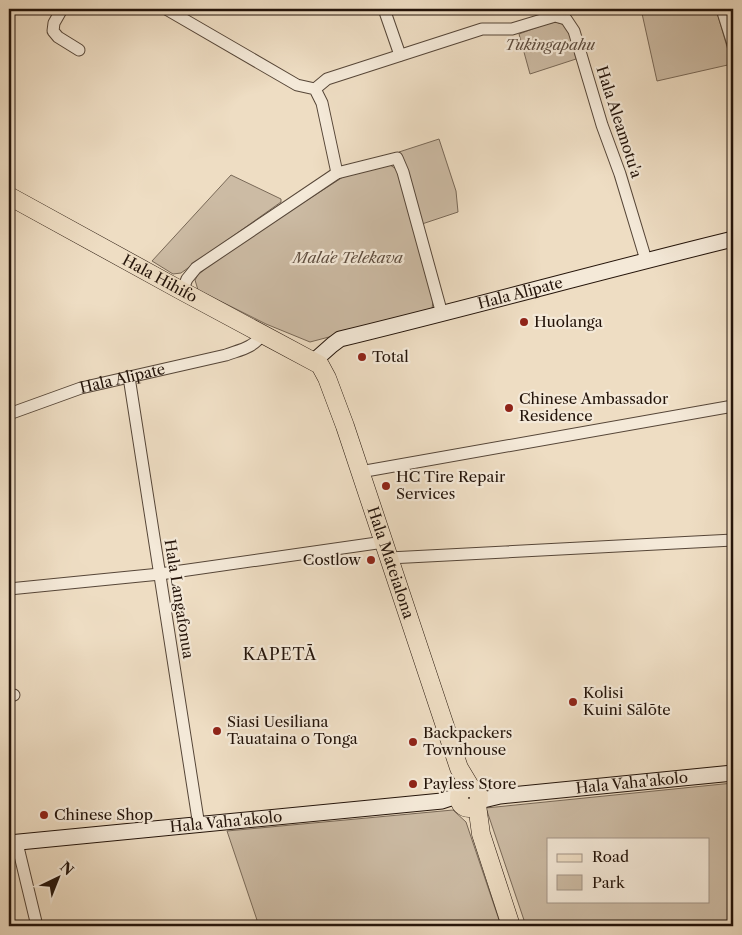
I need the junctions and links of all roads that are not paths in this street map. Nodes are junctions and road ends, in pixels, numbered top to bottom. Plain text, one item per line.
1 (62, 9) edge
2 (166, 9) edge
3 (384, 9) edge
4 (722, 9) edge
5 (733, 44) edge
6 (78, 50) dead end
7 (400, 55) junction
8 (315, 88) junction
9 (337, 173) junction
10 (9, 196) edge
11 (733, 239) edge
12 (646, 260) junction
13 (182, 291) junction
14 (442, 314) junction
15 (262, 334) junction
16 (314, 361) junction
17 (129, 377) junction
18 (733, 406) edge
19 (9, 414) edge
20 (360, 472) junction
21 (733, 540) edge
22 (387, 550) junction
23 (160, 574) junction
24 (9, 589) edge
25 (733, 773) edge
26 (469, 798) junction
27 (199, 826) junction
28 (13, 843) edge
29 (37, 926) edge
30 (511, 926) edge

1 - 6 street
2 - 8 street
3 - 7 street
4 - 5 street
7 - 8 street, Hala Aleamotu'a
7 - 12 street, Hala Aleamotu'a
8 - 9 street
9 - 13 street
9 - 14 street
10 - 13 main road, Hala Hihifo
11 - 12 main road, Hala Alipate
12 - 14 main road, Hala Alipate
13 - 15 main road, Hala Hihifo
14 - 16 main road, Hala Alipate
15 - 16 main road, Hala Hihifo
15 - 17 street, Hala Alipate
16 - 20 main road, Hala Mateialona
17 - 19 street, Hala Alipate
17 - 23 street, Hala Langafonua
18 - 20 street
20 - 22 main road, Hala Mateialona
21 - 22 street
22 - 23 street
22 - 26 main road, Hala Mateialona
23 - 24 street
23 - 27 street, Hala Langafonua
25 - 26 main road, Hala Vaha'akolo
26 - 27 main road, Hala Vaha'akolo
26 - 30 main road, Hala Mateialona
27 - 28 main road, Hala Vaha'akolo
28 - 29 street

